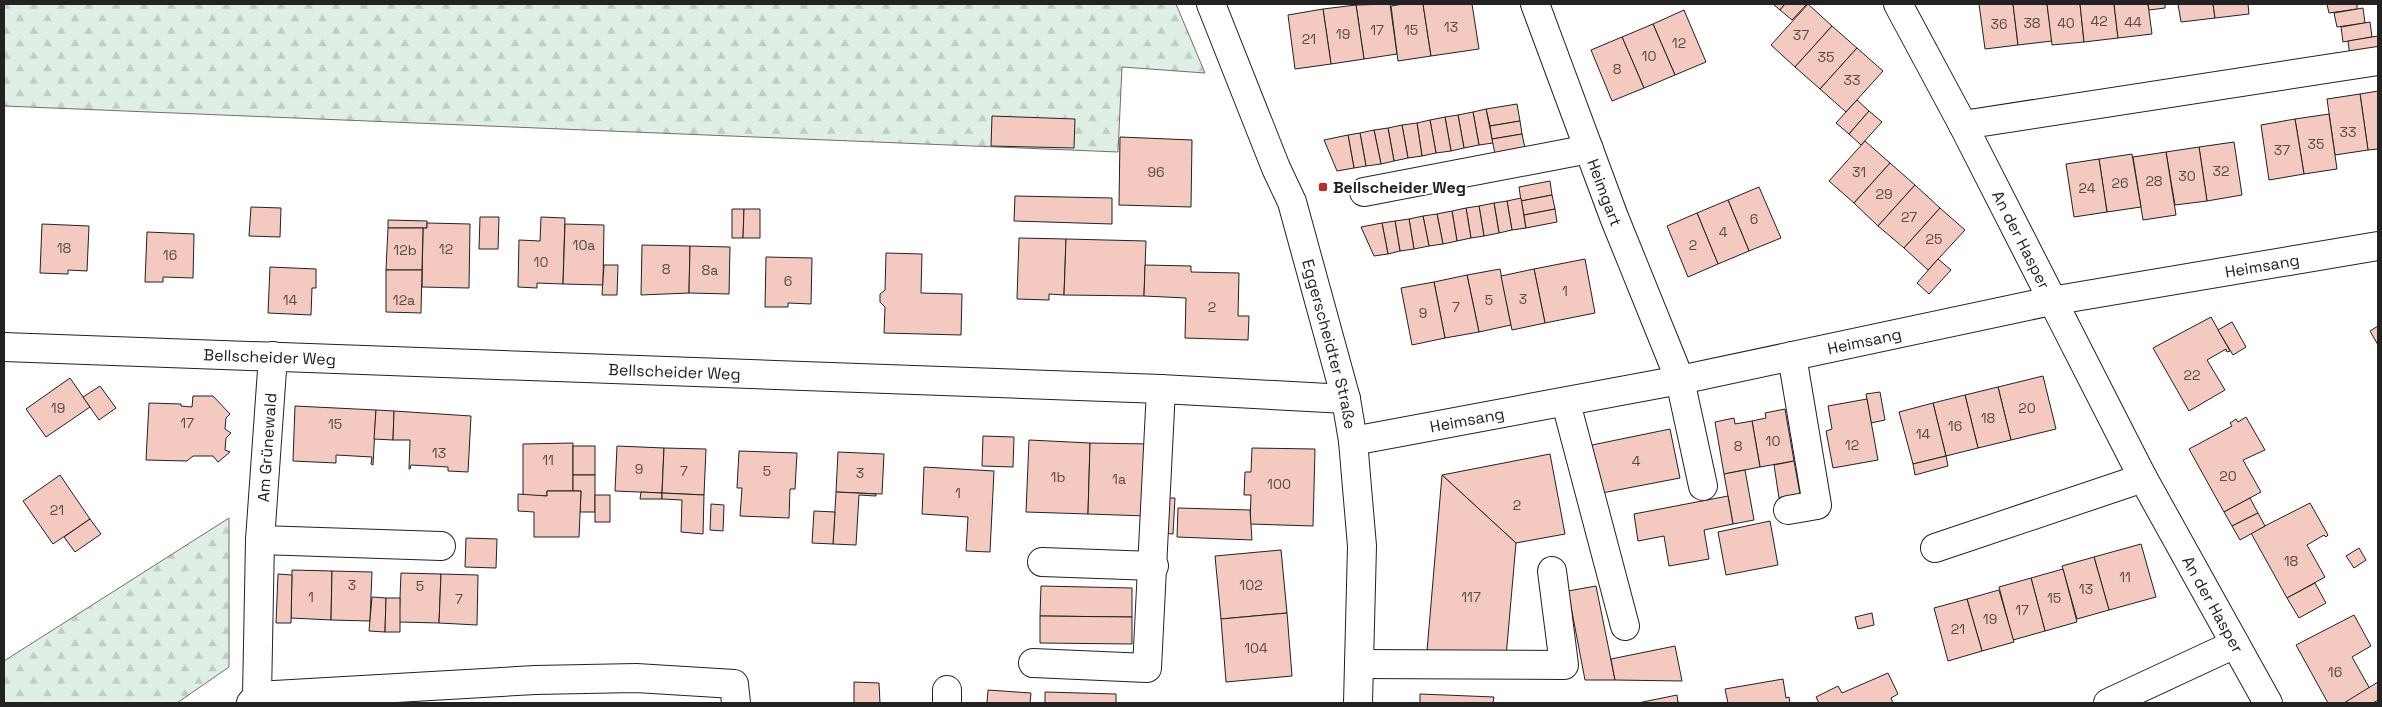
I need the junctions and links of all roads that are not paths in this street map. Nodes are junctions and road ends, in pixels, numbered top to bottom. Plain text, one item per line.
1 (1212, 4) edge
2 (1535, 4) edge
3 (1898, 4) edge
4 (2378, 61) edge
5 (1963, 125) junction
6 (1589, 149) junction
7 (1364, 192) dead end
8 (2378, 246) edge
9 (2051, 301) junction
10 (4, 347) edge
11 (273, 356) junction
12 (1792, 356) junction
13 (1680, 380) junction
14 (1161, 389) junction
15 (1346, 399) junction
16 (1566, 402) junction
17 (1353, 441) junction
18 (2143, 478) junction
19 (1703, 486) dead end
20 (1788, 510) dead end
21 (260, 540) junction
22 (441, 546) dead end
23 (1935, 548) dead end
24 (1042, 562) dead end
25 (1154, 566) junction
26 (1552, 571) dead end
27 (1625, 626) dead end
28 (2235, 644) junction
29 (1033, 663) dead end
30 (1359, 664) junction
31 (254, 700) edge
32 (736, 703) edge
33 (1358, 703) edge
34 (2108, 703) edge
35 (2268, 703) edge

1 - 15 street, Eggerscheidter Straße
2 - 6 street, Heimgart
3 - 5 street, An der Hasper
4 - 5 street
5 - 9 street, An der Hasper
6 - 7 street
6 - 13 street, Heimgart
8 - 9 street, Heimsang
9 - 12 street, Heimsang
9 - 18 street, An der Hasper
10 - 11 street, Bellscheider Weg
11 - 14 street, Bellscheider Weg
11 - 21 street, Am Grünewald
12 - 13 street, Heimsang
12 - 20 street
13 - 16 street, Heimsang
13 - 19 street, Heimgart
14 - 15 street, Bellscheider Weg
14 - 25 street
15 - 17 street, Eggerscheidter Straße
16 - 17 street, Heimsang
16 - 27 street
17 - 30 street, Eggerscheidter Straße
18 - 23 street
18 - 28 street, An der Hasper
21 - 22 street
21 - 31 street, Am Grünewald
24 - 25 street
25 - 29 street
26 - 30 street
28 - 34 street
28 - 35 street, An der Hasper
30 - 33 street, Eggerscheidter Straße
31 - 32 street

